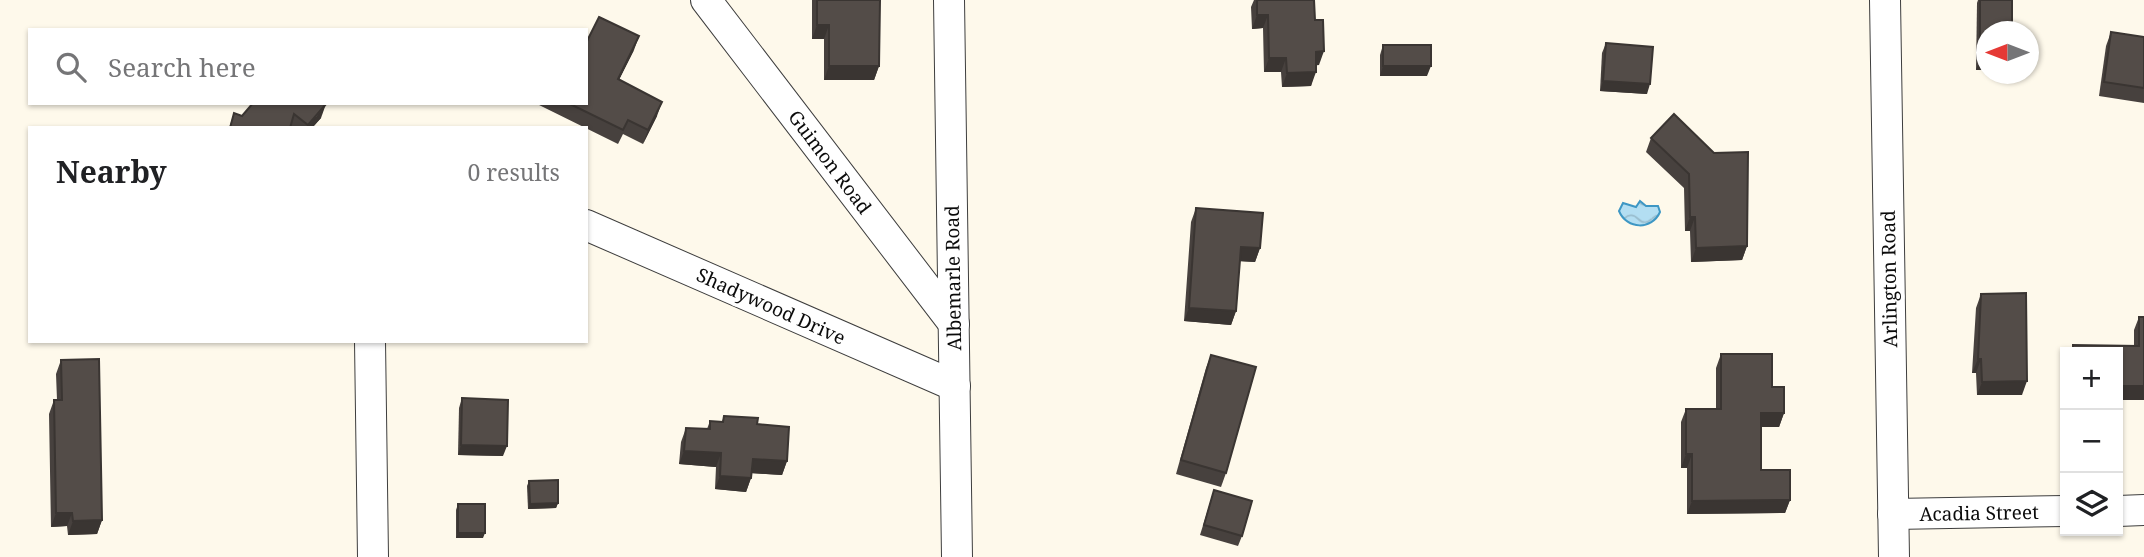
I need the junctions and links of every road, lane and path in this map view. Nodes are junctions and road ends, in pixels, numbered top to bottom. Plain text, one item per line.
1 (706, 0) edge
2 (949, 0) edge
3 (1885, 0) edge
4 (588, 226) edge
5 (954, 324) junction
6 (370, 343) edge
7 (955, 386) junction
8 (2123, 510) edge
9 (2144, 510) edge
10 (2060, 511) edge
11 (1893, 514) junction
12 (373, 557) edge
13 (957, 557) edge
14 (1894, 557) edge

1 - 5 street, Guimon Road
2 - 5 street, Albemarle Road
3 - 11 street, Arlington Road
4 - 7 street, Shadywood Drive
5 - 7 street, Albemarle Road
6 - 12 street
7 - 13 street, Albemarle Road
8 - 9 street
10 - 11 street, Acadia Street
11 - 14 street, Arlington Road

